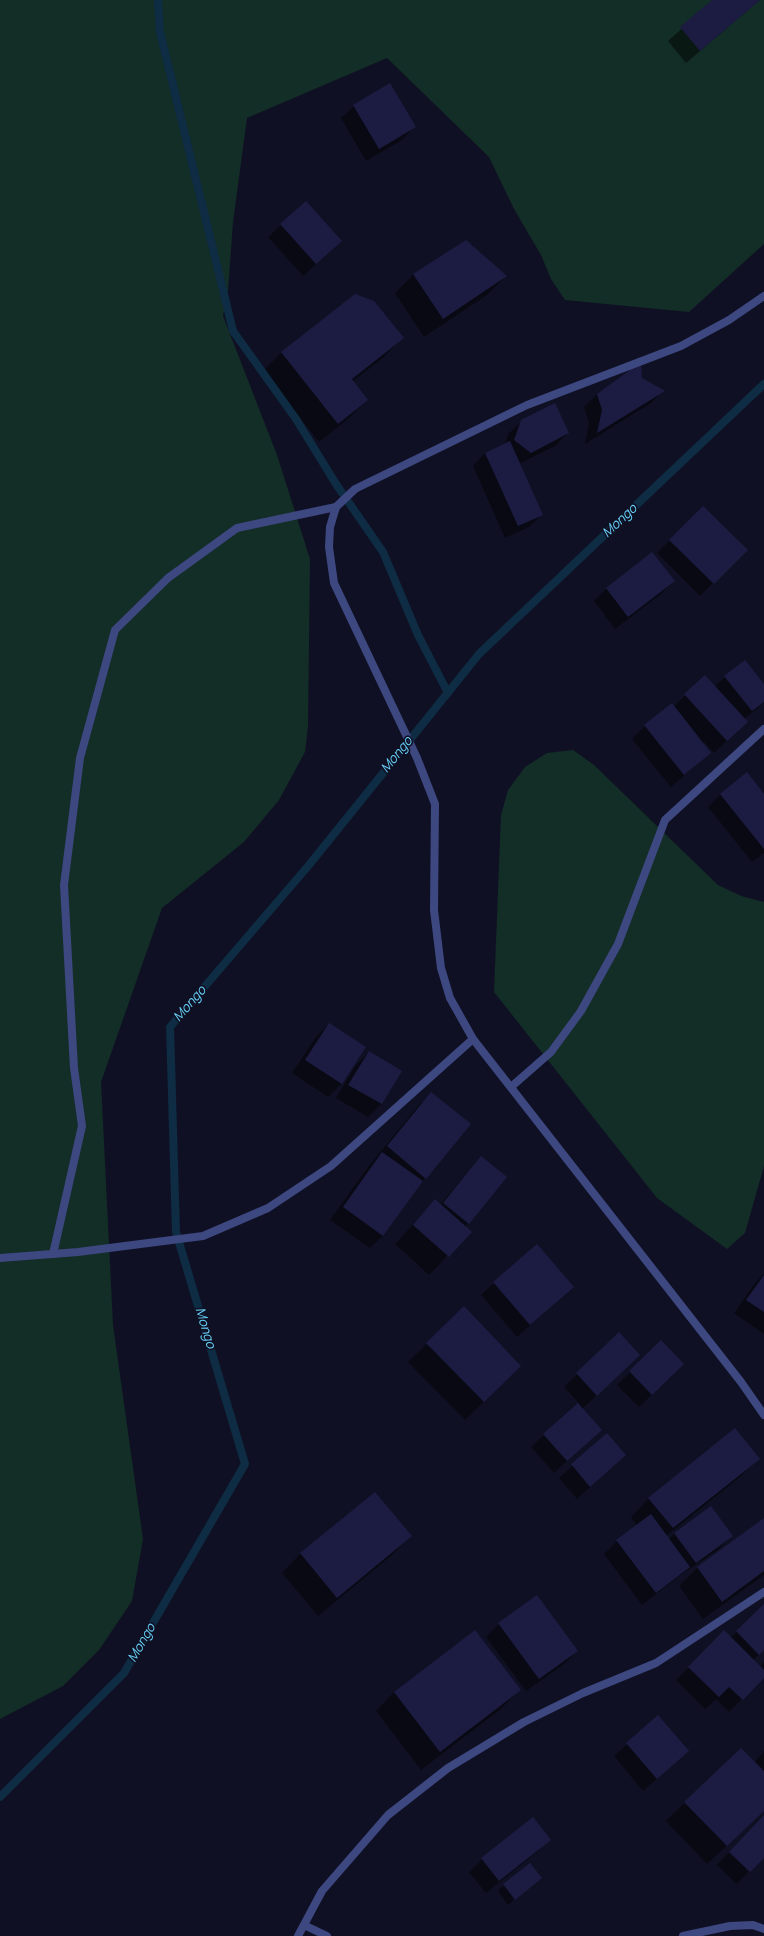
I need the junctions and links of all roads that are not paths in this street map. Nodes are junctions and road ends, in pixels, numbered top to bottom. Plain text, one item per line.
1 (764, 296) edge
2 (338, 505) junction
3 (764, 729) edge
4 (473, 1039) junction
5 (511, 1087) junction
6 (53, 1254) junction
7 (0, 1258) edge
8 (764, 1415) edge
9 (764, 1592) edge
10 (304, 1925) junction
11 (764, 1928) edge
12 (298, 1936) edge
13 (327, 1936) edge
14 (683, 1936) edge

1 - 2 street
2 - 4 street
2 - 6 street
3 - 5 street
4 - 5 street
4 - 6 street
5 - 8 street
6 - 7 street
9 - 10 street
10 - 12 street
10 - 13 street
11 - 14 street

